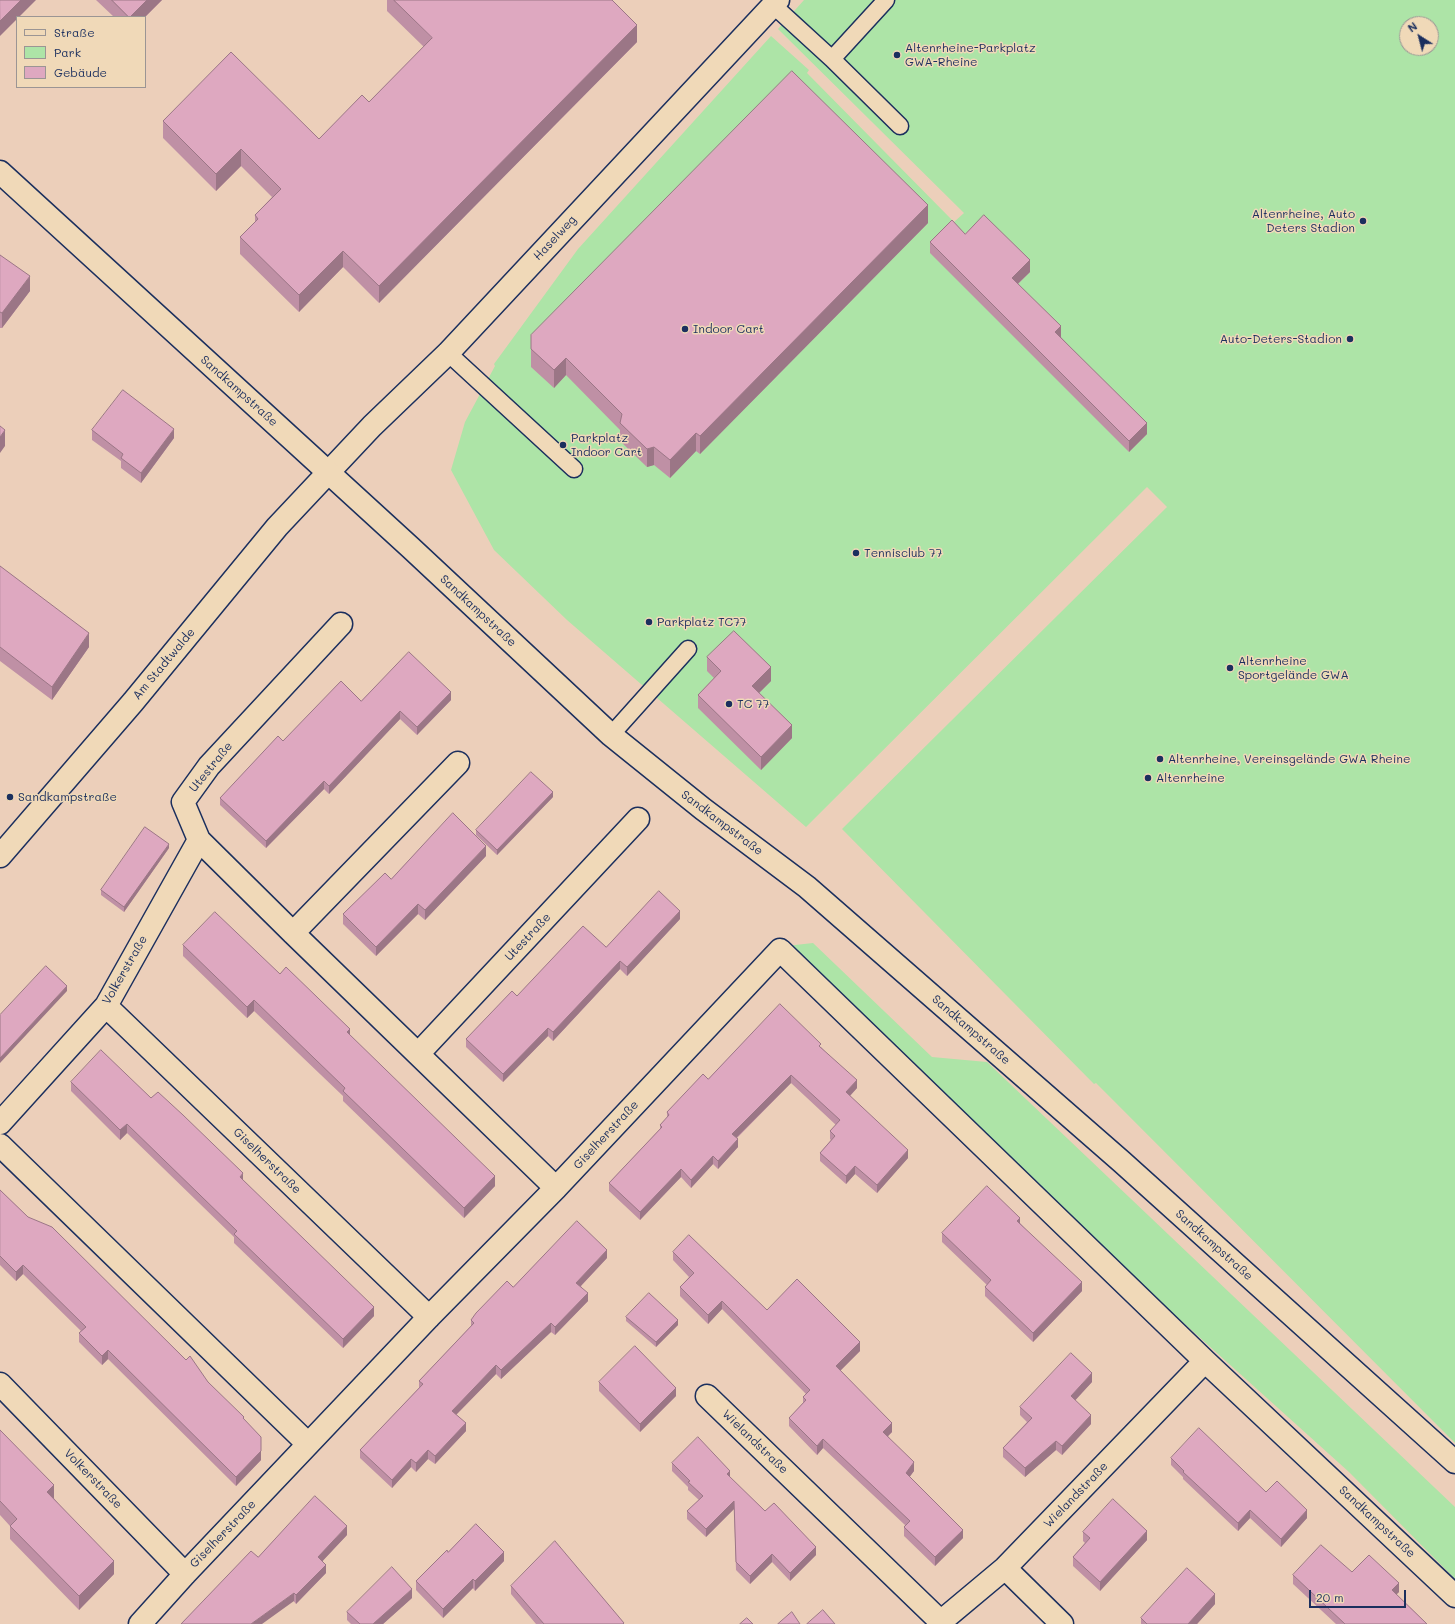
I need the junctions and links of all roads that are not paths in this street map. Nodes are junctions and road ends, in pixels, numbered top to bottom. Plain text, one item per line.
1 (886, 0) edge
2 (776, 2) edge
3 (832, 59) junction
4 (900, 126) dead end
5 (0, 172) edge
6 (448, 353) junction
7 (574, 470) dead end
8 (329, 473) junction
9 (341, 624) dead end
10 (688, 649) dead end
11 (611, 735) junction
12 (458, 763) dead end
13 (638, 819) dead end
14 (199, 840) junction
15 (0, 856) edge
16 (293, 933) junction
17 (780, 950) joint
18 (106, 1006) junction
19 (418, 1054) junction
20 (0, 1123) edge
21 (0, 1145) edge
22 (556, 1188) junction
23 (429, 1317) junction
24 (1206, 1361) junction
25 (0, 1384) edge
26 (707, 1396) dead end
27 (308, 1444) junction
28 (1455, 1462) edge
29 (1005, 1568) junction
30 (185, 1574) junction
31 (1455, 1596) edge
32 (940, 1623) edge
33 (140, 1624) edge
34 (1062, 1624) edge

1 - 3 lane
2 - 3 lane
2 - 6 street, Haselweg
3 - 4 lane
5 - 8 street, Sandkampstraße
6 - 7 lane
6 - 8 street, Haselweg
8 - 11 street, Sandkampstraße
8 - 15 street, Am Stadtwalde
9 - 14 street, Utestraße
10 - 11 lane
11 - 28 street, Sandkampstraße
12 - 16 street
13 - 19 street, Utestraße
14 - 16 street, Utestraße
14 - 18 street, Volkerstraße
16 - 19 street, Utestraße
17 - 22 street, Giselherstraße
17 - 24 street, Sandkampstraße
18 - 20 street, Volkerstraße
18 - 23 street, Giselherstraße
19 - 22 street, Utestraße
21 - 27 street
22 - 23 street, Giselherstraße
23 - 27 street, Giselherstraße
24 - 29 street, Wielandstraße
24 - 31 street, Sandkampstraße
25 - 30 street, Volkerstraße
26 - 32 street, Wielandstraße
27 - 30 street, Giselherstraße
29 - 32 street, Wielandstraße
29 - 34 street
30 - 33 street, Giselherstraße

